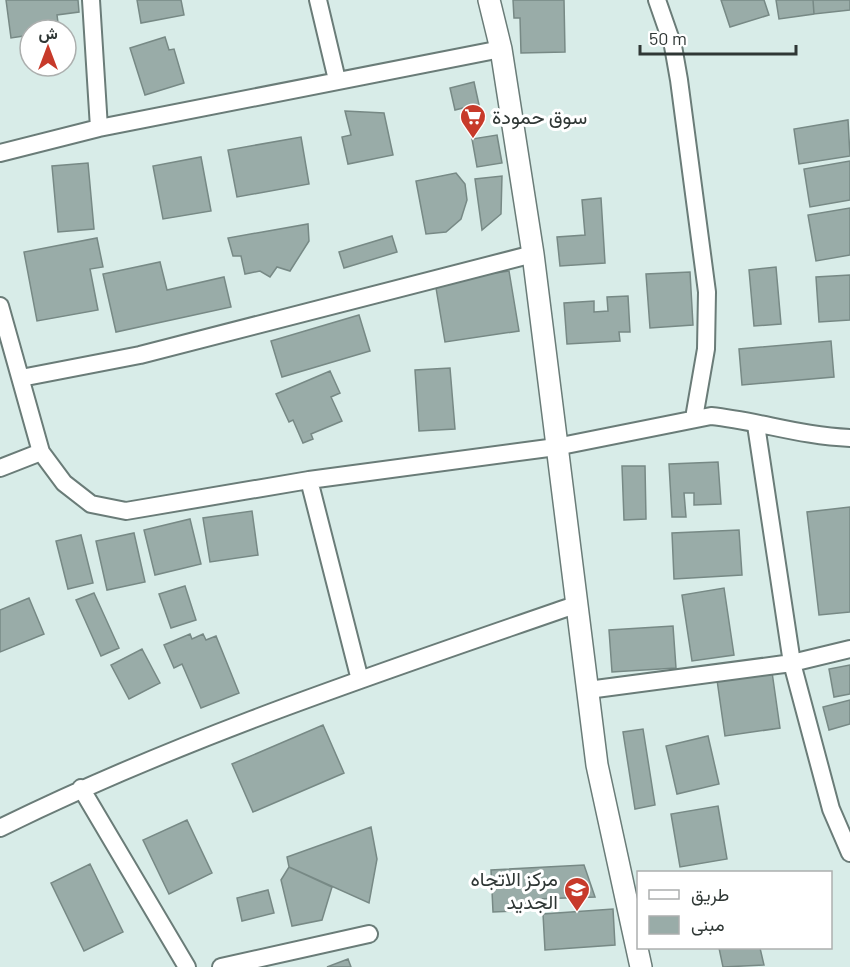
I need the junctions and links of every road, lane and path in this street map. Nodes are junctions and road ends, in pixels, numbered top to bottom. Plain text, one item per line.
1 (91, 0) edge
2 (318, 0) edge
3 (489, 0) edge
4 (657, 0) edge
5 (501, 49) junction
6 (337, 80) junction
7 (99, 128) junction
8 (0, 153) edge
9 (533, 254) junction
10 (0, 306) edge
11 (21, 378) junction
12 (694, 418) junction
13 (756, 425) junction
14 (850, 438) edge
15 (556, 447) junction
16 (41, 452) junction
17 (0, 468) edge
18 (309, 480) junction
19 (575, 605) junction
20 (850, 649) edge
21 (792, 663) junction
22 (360, 680) junction
23 (588, 690) junction
24 (81, 788) junction
25 (0, 828) edge
26 (850, 853) edge
27 (369, 934) dead end
28 (637, 949) edge
29 (637, 949) edge
30 (187, 967) edge
31 (221, 967) edge
32 (641, 967) edge

1 - 7 street
2 - 6 street
3 - 5 street
4 - 12 street
5 - 6 street
5 - 9 street
6 - 7 street
7 - 8 street
9 - 11 street
9 - 15 street
10 - 11 street
11 - 16 street
12 - 13 street
12 - 15 street
13 - 14 street
13 - 21 street
15 - 18 street
15 - 19 street
16 - 17 street
16 - 18 street
18 - 22 street
19 - 22 street
19 - 23 street
20 - 21 street
21 - 23 street
21 - 26 street
22 - 24 street
23 - 29 street
24 - 25 street
24 - 30 street
27 - 31 street
28 - 32 street

